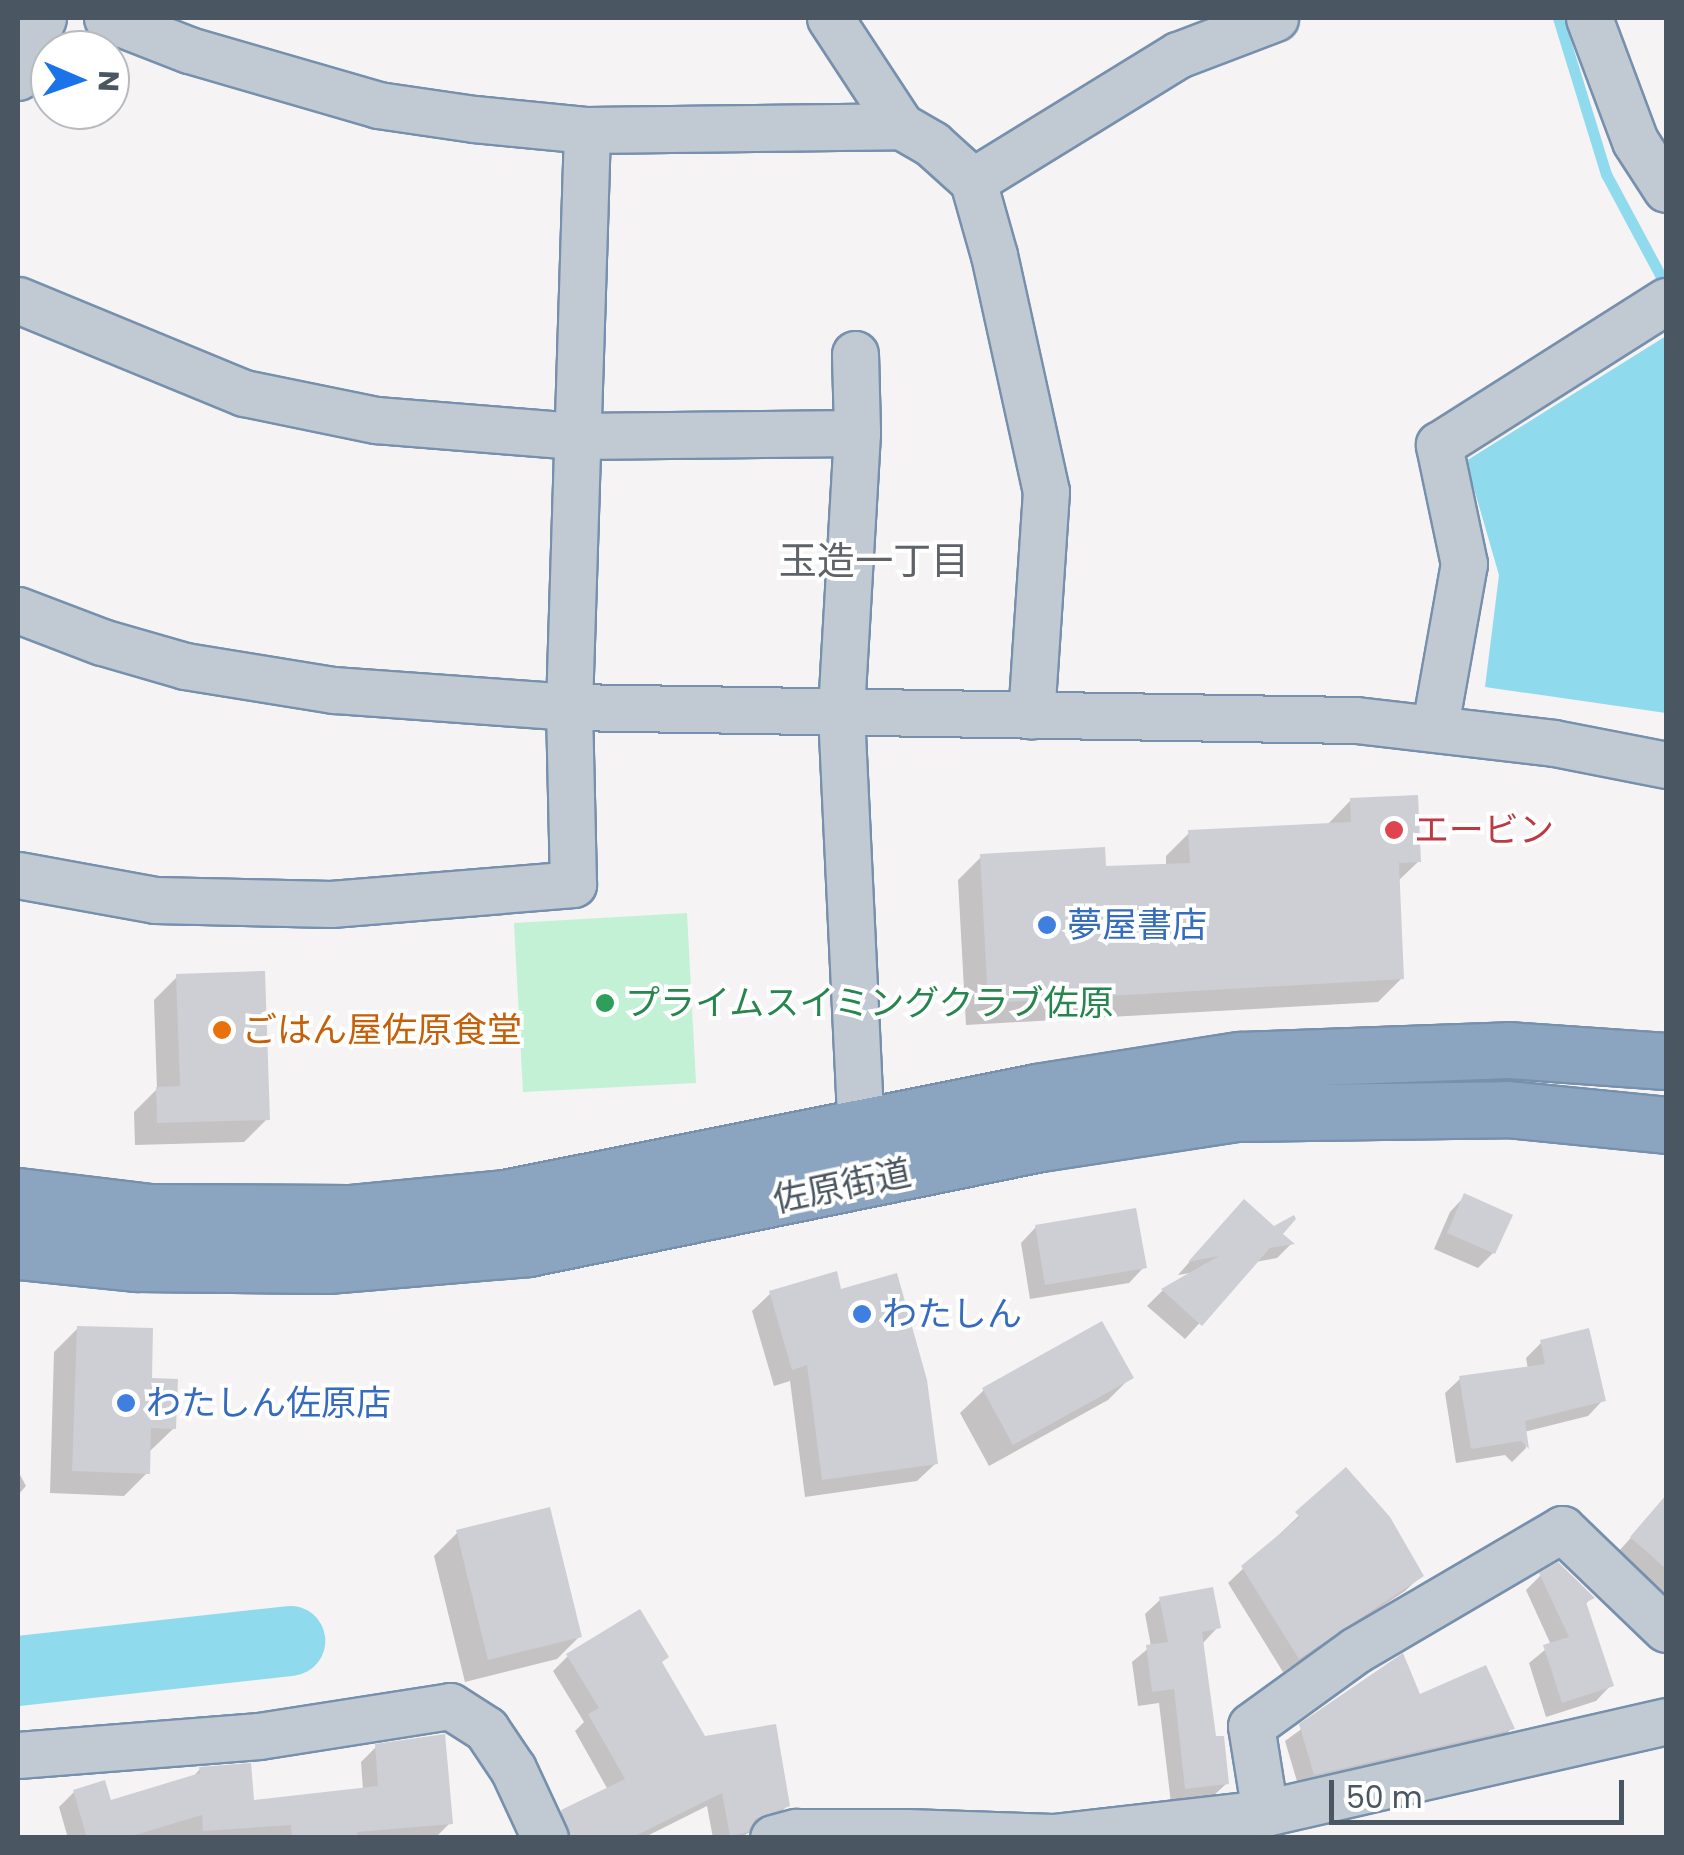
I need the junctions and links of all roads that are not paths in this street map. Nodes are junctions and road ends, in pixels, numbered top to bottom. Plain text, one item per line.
1 (43, 18) edge
2 (107, 18) edge
3 (830, 18) edge
4 (1275, 18) edge
5 (1589, 18) edge
6 (18, 77) edge
7 (902, 126) junction
8 (587, 130) junction
9 (972, 181) junction
10 (1666, 189) edge
11 (18, 300) edge
12 (1666, 301) edge
13 (855, 354) dead end
14 (858, 433) junction
15 (576, 436) junction
16 (18, 610) edge
17 (569, 707) junction
18 (840, 712) junction
19 (1031, 716) junction
20 (1435, 726) junction
21 (1666, 766) edge
22 (18, 876) edge
23 (1666, 1061) edge
24 (1666, 1125) edge
25 (861, 1129) junction
26 (18, 1196) edge
27 (18, 1251) edge
28 (1666, 1629) edge
29 (1666, 1721) edge
30 (18, 1754) edge
31 (1265, 1814) junction
32 (545, 1838) edge
33 (773, 1838) edge

1 - 6 street
2 - 8 street
3 - 7 street
4 - 9 street
5 - 10 street
7 - 8 street
7 - 9 street
8 - 15 street
9 - 19 street
11 - 15 street
12 - 20 street
13 - 14 street
14 - 15 street
14 - 18 street
15 - 17 street
16 - 17 street
17 - 18 street
17 - 22 street
18 - 19 street
18 - 25 street
19 - 20 street
20 - 21 street
23 - 25 highway, 佐原街道
24 - 27 highway, 佐原街道
25 - 26 highway, 佐原街道
28 - 31 street
29 - 31 street
30 - 32 street
31 - 33 street

